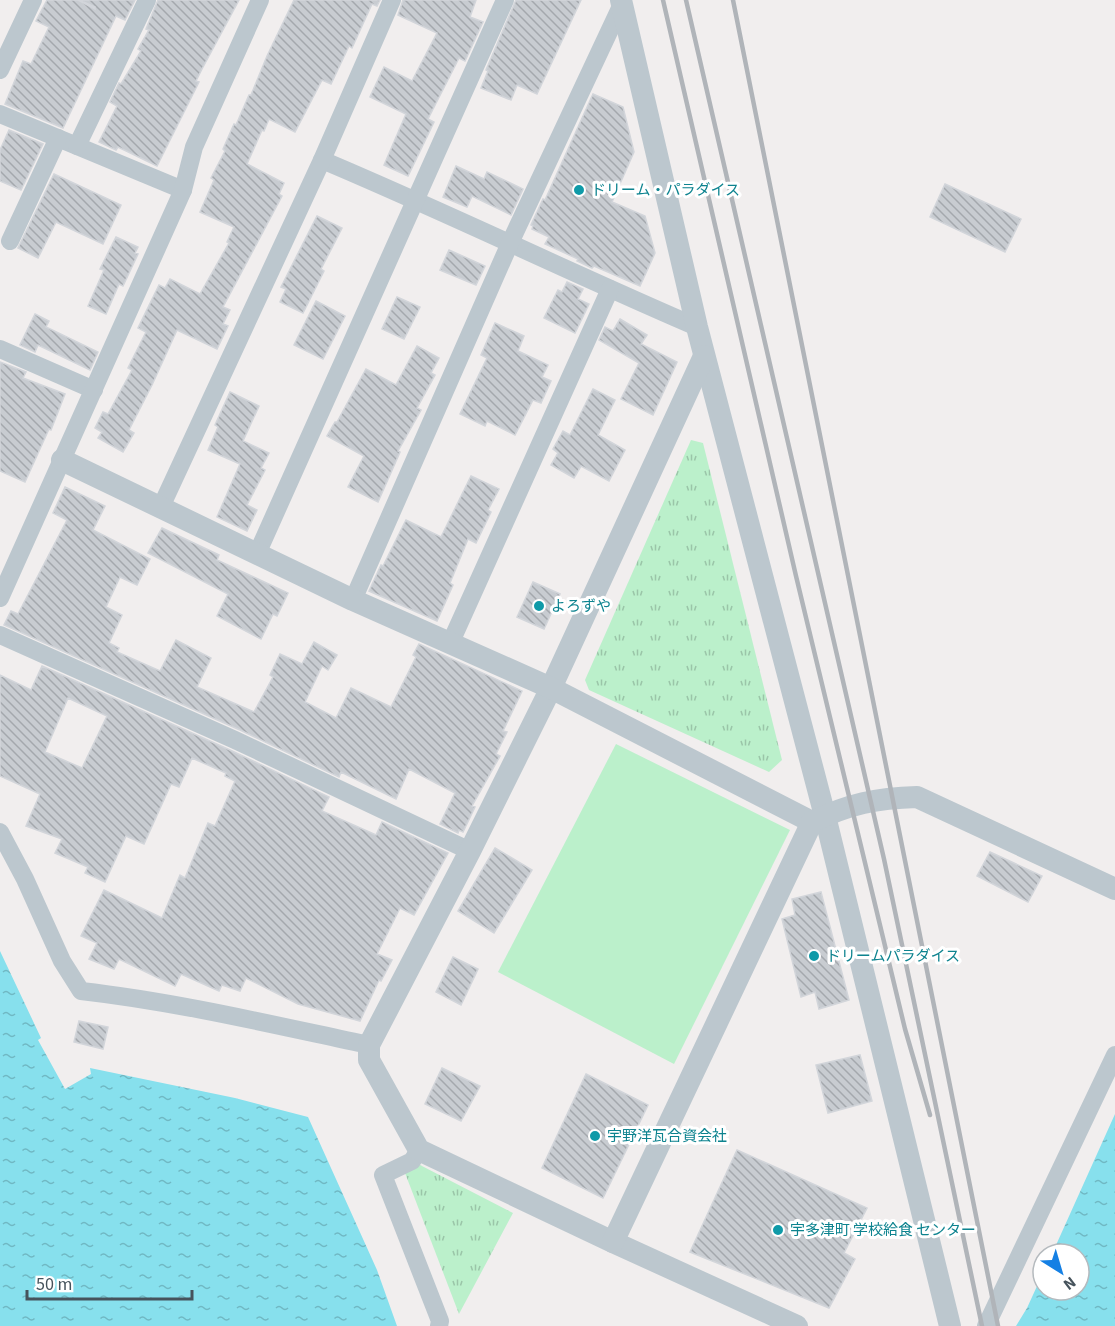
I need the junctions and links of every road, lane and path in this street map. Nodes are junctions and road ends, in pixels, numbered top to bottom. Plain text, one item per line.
1 (33, 0) edge
2 (147, 0) edge
3 (260, 0) edge
4 (392, 0) edge
5 (505, 0) edge
6 (621, 2) edge
7 (0, 70) edge
8 (0, 114) edge
9 (58, 138) junction
10 (78, 146) junction
11 (322, 160) junction
12 (183, 190) junction
13 (415, 199) junction
14 (10, 241) dead end
15 (510, 243) junction
16 (610, 289) junction
17 (697, 327) junction
18 (0, 349) edge
19 (704, 356) junction
20 (94, 390) junction
21 (62, 460) junction
22 (161, 507) junction
23 (257, 554) junction
24 (0, 598) edge
25 (353, 600) junction
26 (0, 635) edge
27 (450, 644) junction
28 (551, 688) junction
29 (819, 819) junction
30 (0, 832) edge
31 (470, 851) junction
32 (1115, 889) edge
33 (369, 1045) junction
34 (1115, 1055) edge
35 (419, 1150) junction
36 (613, 1242) junction
37 (439, 1326) edge
38 (797, 1326) edge
39 (950, 1326) edge
40 (986, 1326) edge

1 - 7 street
2 - 10 street
3 - 12 street
4 - 11 street
5 - 13 street
6 - 15 street
6 - 17 street
8 - 9 street
9 - 10 street
9 - 14 street
10 - 12 street
11 - 13 street
11 - 22 street
12 - 20 street
13 - 15 street
13 - 23 street
15 - 16 street
15 - 25 street
16 - 17 street
16 - 27 street
17 - 19 street
18 - 20 street
19 - 28 street
19 - 29 street
20 - 21 street
21 - 22 street
21 - 24 street
22 - 23 street
23 - 25 street
25 - 27 street
26 - 31 street
27 - 28 street
28 - 29 street
28 - 31 street
29 - 32 street
29 - 36 street
29 - 39 street
30 - 33 street
31 - 33 street
33 - 35 street
34 - 40 street
35 - 36 street
35 - 37 street
36 - 38 street

